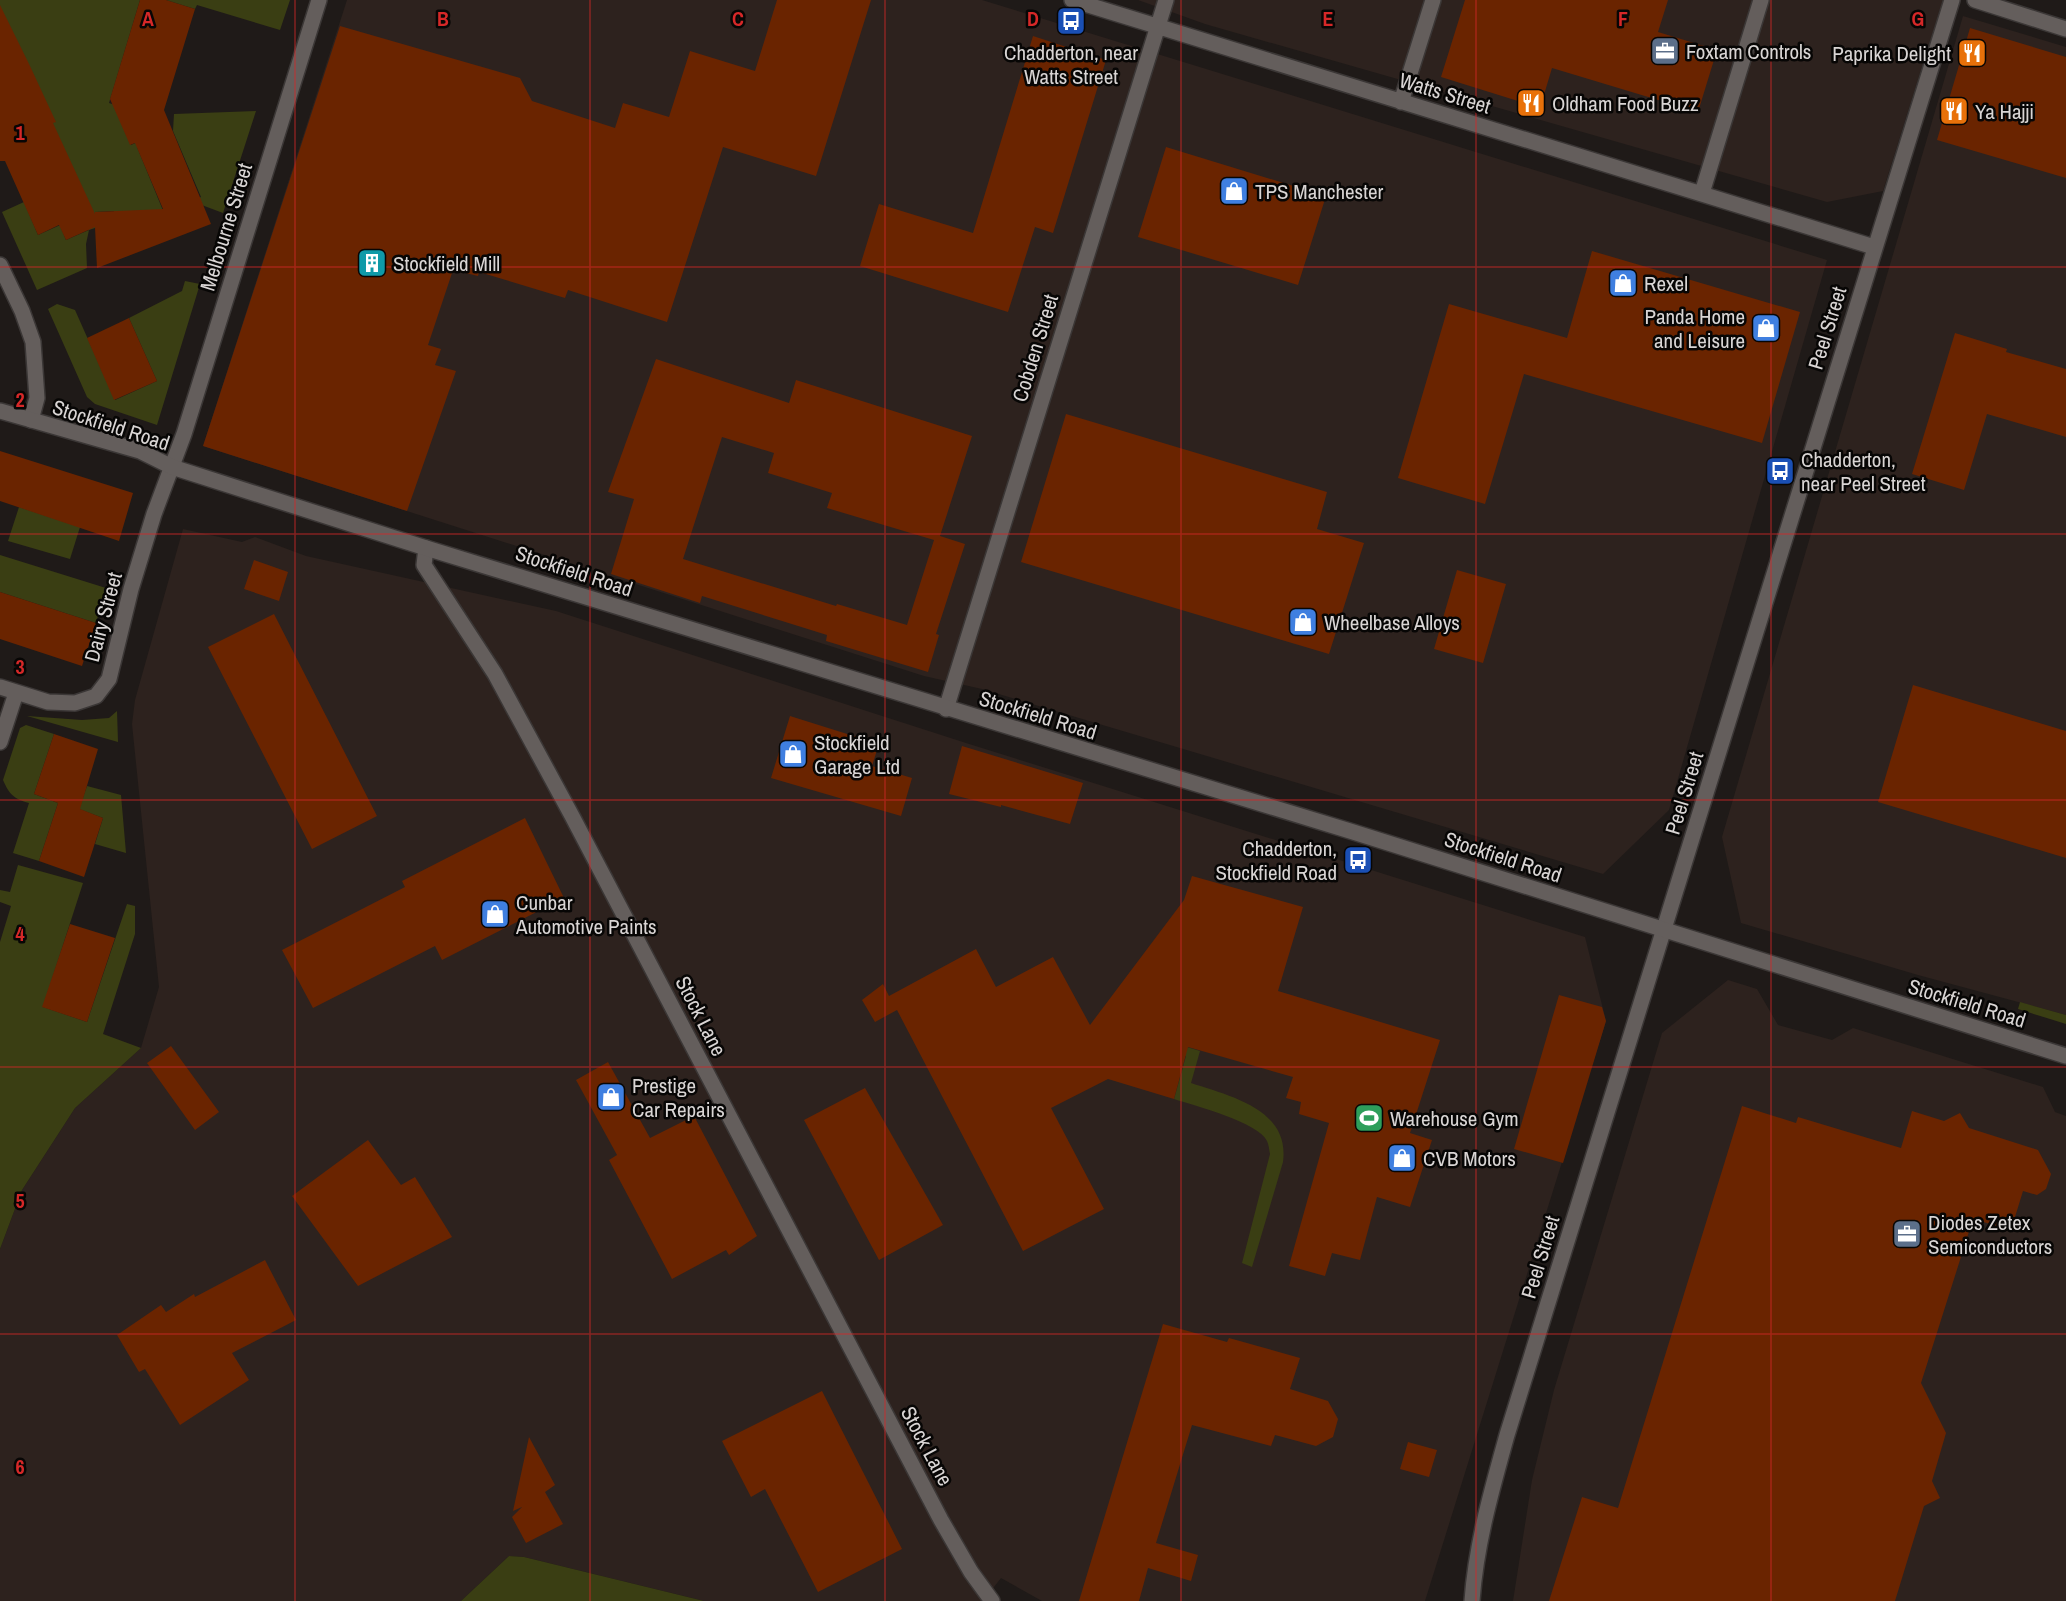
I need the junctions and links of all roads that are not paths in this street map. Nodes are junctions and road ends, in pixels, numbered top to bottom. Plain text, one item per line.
1 (319, 0) edge
2 (1072, 0) edge
3 (1166, 0) edge
4 (1433, 0) edge
5 (1761, 0) edge
6 (1952, 0) edge
7 (1975, 0) edge
8 (1157, 26) junction
9 (2066, 29) edge
10 (1401, 102) junction
11 (1702, 193) junction
12 (1874, 247) junction
13 (0, 264) edge
14 (0, 411) edge
15 (30, 420) junction
16 (172, 466) junction
17 (426, 549) junction
18 (0, 687) edge
19 (15, 693) junction
20 (946, 709) junction
21 (0, 742) edge
22 (1664, 931) junction
23 (2066, 1056) edge
24 (992, 1601) edge
25 (1472, 1601) edge

1 - 16 street, Melbourne Street
2 - 8 street, Watts Street
3 - 8 street, Cobden Street
4 - 10 street
5 - 11 street
6 - 12 street, Peel Street
7 - 9 street
8 - 10 street, Watts Street
8 - 20 street, Cobden Street
10 - 11 street, Watts Street
11 - 12 street, Watts Street
12 - 22 street, Peel Street
13 - 15 street
14 - 15 street, Stockfield Road
15 - 16 street, Stockfield Road
16 - 17 street, Stockfield Road
16 - 19 street, Dairy Street
17 - 20 street, Stockfield Road
17 - 24 street, Stock Lane
18 - 19 street, Dairy Street
19 - 21 street
20 - 22 street, Stockfield Road
22 - 23 street, Stockfield Road
22 - 25 street, Peel Street

